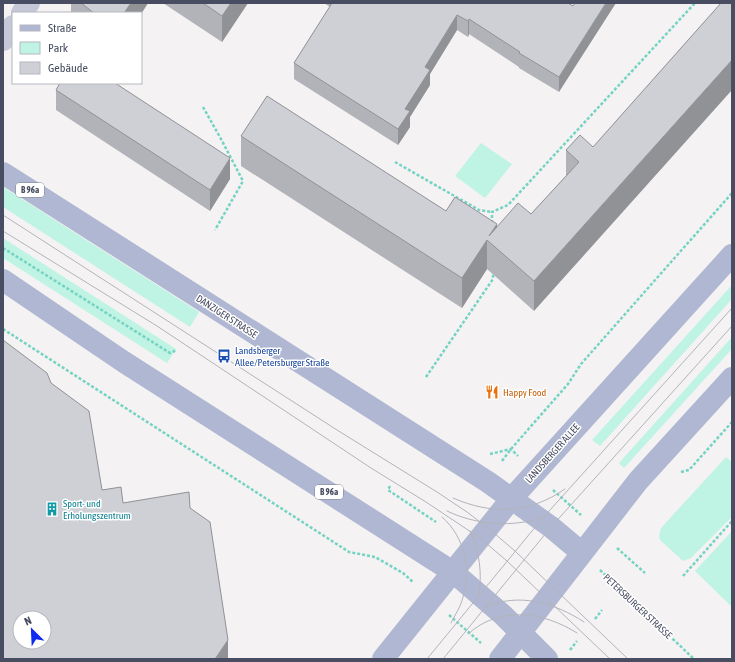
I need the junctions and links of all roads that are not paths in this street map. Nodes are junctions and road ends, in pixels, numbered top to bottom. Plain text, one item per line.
1 (29, 3) edge
2 (23, 12) edge
3 (12, 27) edge
4 (3, 40) edge
5 (3, 173) edge
6 (732, 255) edge
7 (3, 280) edge
8 (732, 378) edge
9 (512, 498) junction
10 (582, 553) junction
11 (453, 572) junction
12 (521, 633) junction
13 (382, 659) edge
14 (500, 659) edge
15 (547, 659) edge

1 - 2 street
3 - 4 street
5 - 9 main road, DANZIGER STRASSE / B 96a
6 - 9 main road, LANDSBERGER ALLEE
7 - 11 main road, B 96a
8 - 10 main road
9 - 10 main road, B 96a
9 - 11 main road, LANDSBERGER ALLEE
10 - 12 main road
11 - 12 main road, B 96a
11 - 13 main road, LANDSBERGER ALLEE
12 - 14 main road
12 - 15 main road, B 96a

